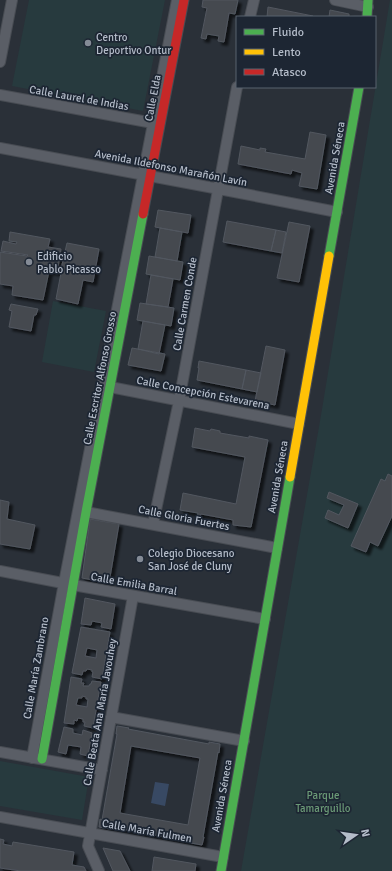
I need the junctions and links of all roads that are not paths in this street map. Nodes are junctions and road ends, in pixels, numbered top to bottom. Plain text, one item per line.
1 (12, 0) edge
2 (177, 0) edge
3 (184, 0) edge
4 (254, 0) edge
5 (335, 0) edge
6 (368, 3) edge
7 (250, 16) edge
8 (367, 16) edge
9 (0, 62) edge
10 (238, 88) edge
11 (359, 88) edge
12 (0, 95) edge
13 (153, 124) junction
14 (0, 148) edge
15 (146, 175) junction
16 (219, 189) junction
17 (337, 212) junction
18 (107, 387) junction
19 (179, 401) junction
20 (299, 424) junction
21 (86, 512) junction
22 (153, 524) junction
23 (277, 548) junction
24 (0, 571) edge
25 (69, 584) junction
26 (133, 596) junction
27 (264, 619) junction
28 (111, 717) junction
29 (244, 741) junction
30 (0, 752) edge
31 (37, 758) junction
32 (102, 770) junction
33 (0, 817) edge
34 (90, 833) junction
35 (223, 857) junction
36 (99, 871) edge
37 (221, 871) edge

1 - 9 street
2 - 13 street, Calle Elda
3 - 15 street, Calle Elda
4 - 7 street
5 - 6 street
6 - 8 street
10 - 16 street, Calle Carmen Conde
11 - 17 street, Avenida Séneca
12 - 13 street, Calle Laurel de Indias
13 - 15 street, Calle Elda
14 - 15 street, Avenida Ildefonso Marañón Lavín
15 - 16 street, Avenida Ildefonso Marañón Lavín
15 - 18 street, Calle Escritor Alfonso Grosso
16 - 17 street, Avenida Ildefonso Marañón Lavín
16 - 19 street, Calle Carmen Conde
17 - 20 street, Avenida Séneca
18 - 19 street, Calle Concepción Estevarena
18 - 21 street, Calle Escritor Alfonso Grosso
18 - 25 street, Calle Escritor Alfonso Grosso
19 - 20 street, Calle Concepción Estevarena
19 - 22 street, Calle Carmen Conde
20 - 23 street, Avenida Séneca
21 - 22 street, Calle Gloria Fuertes
21 - 25 street, Calle Escritor Alfonso Grosso
22 - 23 street, Calle Gloria Fuertes
23 - 27 street, Avenida Séneca
24 - 25 street, Calle Emilia Barral
25 - 26 street, Calle Emilia Barral
25 - 31 street, Calle María Zambrano
26 - 27 street, Calle Emilia Barral
26 - 28 street, Calle Beata Ana María Javouhey
27 - 29 street, Avenida Séneca
28 - 29 street
28 - 32 street, Calle Beata Ana María Javouhey
29 - 35 street, Avenida Séneca
30 - 31 street
31 - 32 street
32 - 34 street, Calle Beata Ana María Javouhey
33 - 34 street, Calle María Fulmen
34 - 35 street, Calle María Fulmen
34 - 36 street, Calle Beata Ana María Javouhey
35 - 37 street, Avenida Séneca

